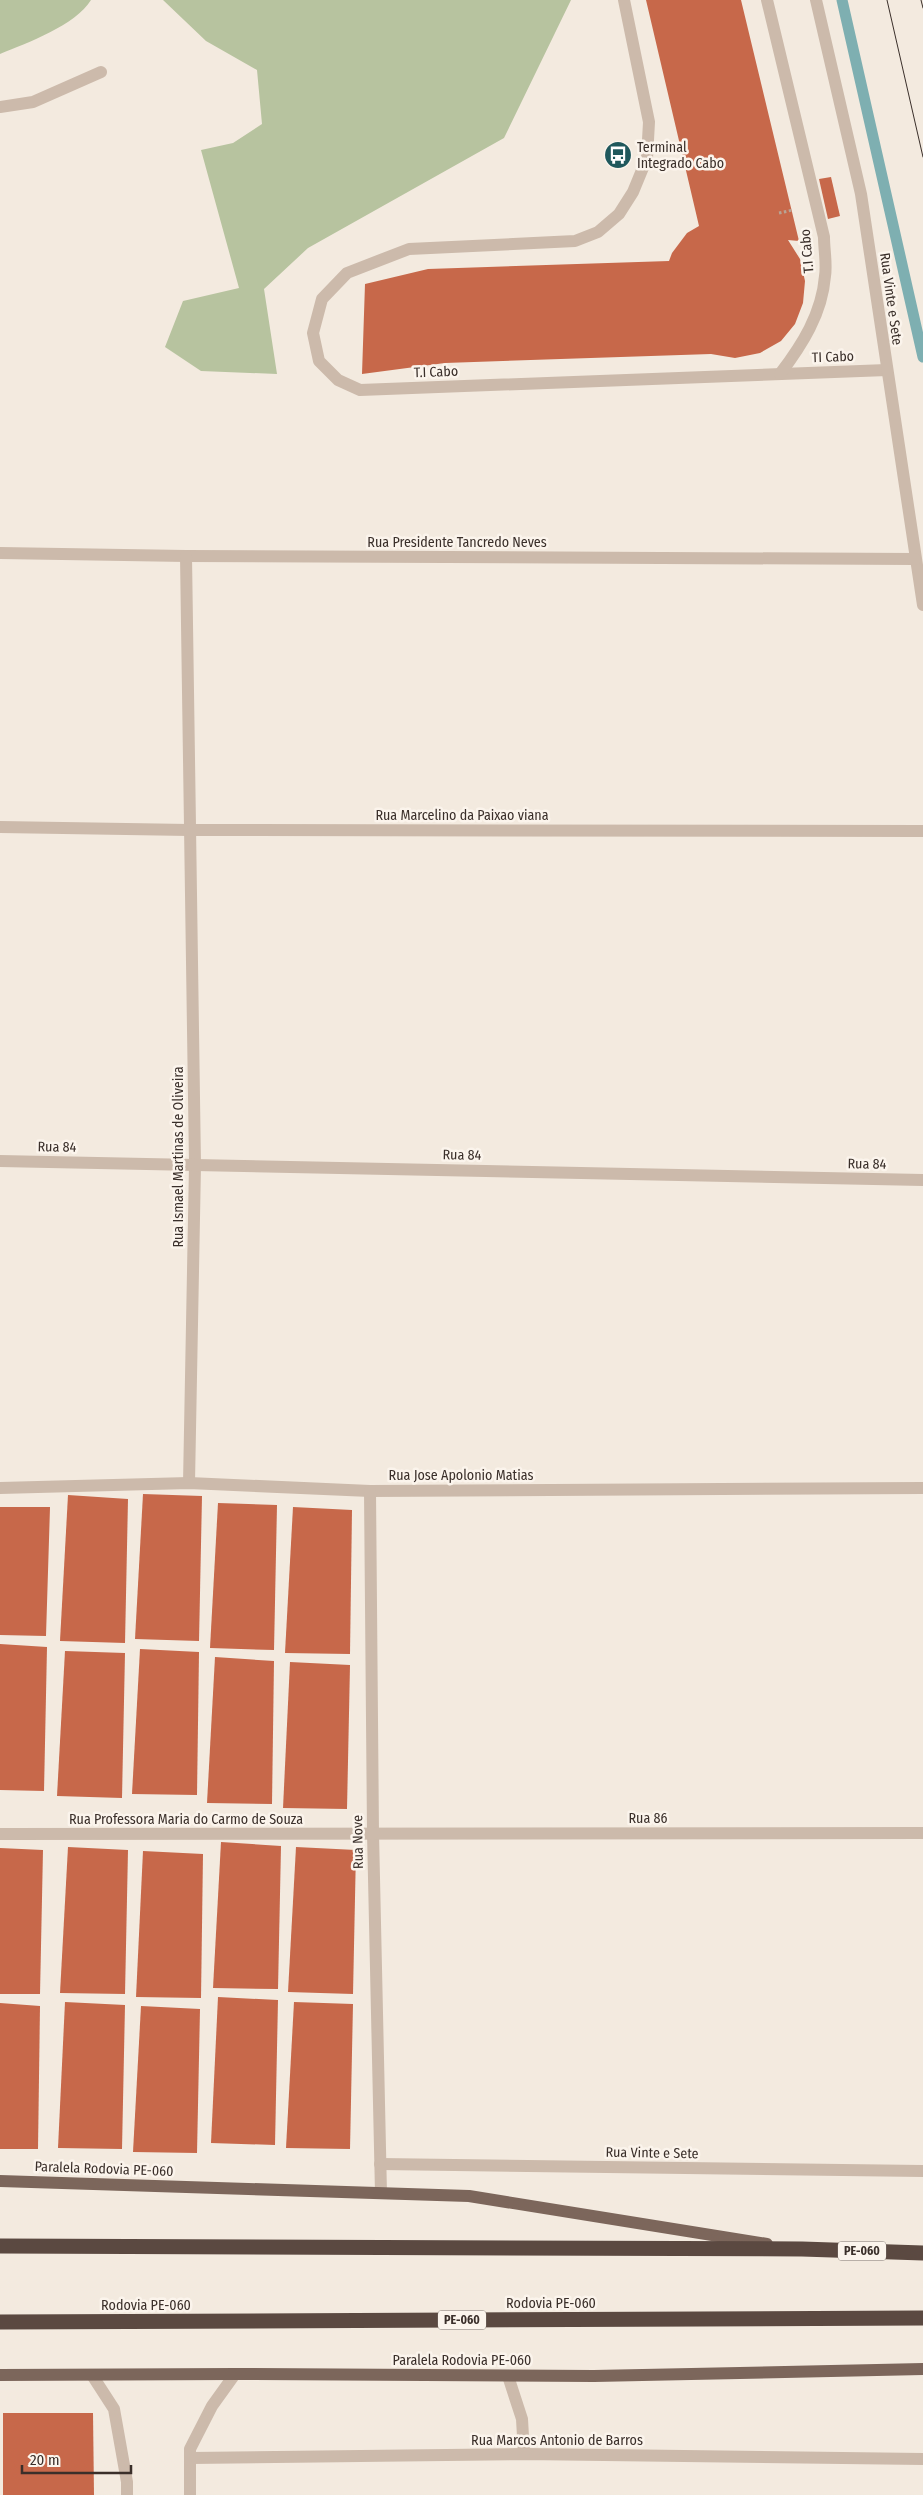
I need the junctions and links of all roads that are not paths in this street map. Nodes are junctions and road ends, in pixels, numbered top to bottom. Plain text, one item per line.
1 (624, 0) edge
2 (767, 0) edge
3 (816, 0) edge
4 (101, 72) dead end
5 (0, 107) edge
6 (886, 370) junction
7 (780, 374) junction
8 (0, 553) edge
9 (186, 556) junction
10 (915, 559) junction
11 (923, 605) edge
12 (0, 827) edge
13 (189, 830) junction
14 (923, 831) edge
15 (0, 1161) edge
16 (195, 1164) junction
17 (923, 1180) edge
18 (190, 1483) junction
19 (0, 1488) edge
20 (923, 1488) edge
21 (370, 1491) junction
22 (373, 1833) junction
23 (923, 1833) edge
24 (0, 1834) edge
25 (380, 2164) junction
26 (923, 2171) edge
27 (0, 2181) edge
28 (381, 2193) junction
29 (0, 2246) edge
30 (802, 2250) junction
31 (923, 2253) edge
32 (923, 2318) edge
33 (0, 2322) edge
34 (923, 2369) edge
35 (235, 2374) junction
36 (92, 2375) junction
37 (0, 2376) edge
38 (508, 2376) junction
39 (524, 2454) junction
40 (191, 2458) junction
41 (923, 2459) edge
42 (128, 2495) edge
43 (190, 2495) edge

1 - 7 street, T.I Cabo
2 - 7 street, T.I Cabo
3 - 6 street, Rua Vinte e Sete
4 - 5 street
6 - 7 street, TI Cabo
6 - 10 street, Rua Vinte e Sete
8 - 9 street, Rua Presidente Tancredo Neves
9 - 10 street, Rua Presidente Tancredo Neves
9 - 13 street, Rua Ismael Martinas de Oliveira
10 - 11 street, Rua Vinte e Sete
12 - 13 street, Rua Marcelino da Paixao viana
13 - 14 street, Rua Marcelino da Paixao viana
13 - 16 street, Rua Ismael Martinas de Oliveira
15 - 16 street, Rua 84
16 - 17 street, Rua 84
16 - 18 street, Rua Ismael Martinas de Oliveira
18 - 19 street, Rua Jose Apolonio Matias
18 - 21 street, Rua Jose Apolonio Matias
20 - 21 street, Rua Jose Apolonio Matias
21 - 22 street, Rua Nove
22 - 23 street, Rua 86
22 - 24 street, Rua Professora Maria do Carmo de Souza
22 - 25 street, Rua Nove
25 - 26 street, Rua Vinte e Sete
25 - 28 street, Rua Nove
27 - 28 main road, Paralela Rodovia PE-060 / PE-060
28 - 30 main road, Paralela Rodovia PE-060 / PE-060
29 - 30 highway, PE-060
30 - 31 highway, PE-060
32 - 33 highway, Rodovia PE-060 / PE-060
34 - 38 main road, Paralela Rodovia PE-060
35 - 36 main road, Paralela Rodovia PE-060
35 - 38 main road, Paralela Rodovia PE-060
35 - 40 street
36 - 37 main road, Paralela Rodovia PE-060
36 - 42 street
38 - 39 street
39 - 40 street, Rua Marcos Antonio de Barros
39 - 41 street, Rua Marcos Antonio de Barros
40 - 43 street

